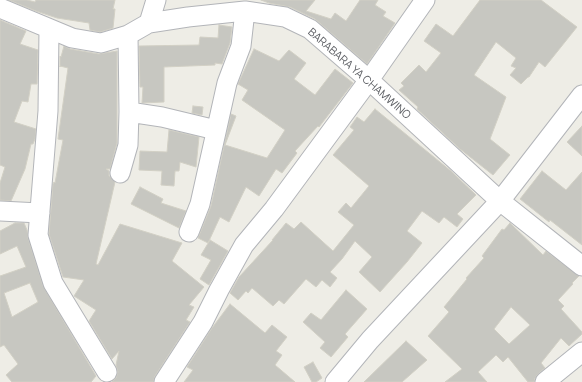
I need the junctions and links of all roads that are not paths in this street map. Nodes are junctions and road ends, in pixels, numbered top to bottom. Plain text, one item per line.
1 (156, 0) edge
2 (426, 0) edge
3 (0, 8) edge
4 (245, 11) junction
5 (149, 23) junction
6 (49, 30) junction
7 (128, 35) junction
8 (369, 80) junction
9 (582, 96) edge
10 (129, 112) junction
11 (216, 130) junction
12 (120, 173) dead end
13 (500, 201) junction
14 (0, 211) edge
15 (40, 213) junction
16 (189, 232) dead end
17 (582, 266) edge
18 (582, 352) edge
19 (107, 372) dead end
20 (164, 382) edge
21 (335, 382) edge
22 (545, 382) edge

1 - 5 street
2 - 8 street
3 - 6 street, BARABARA YA CHAMWINO
4 - 5 street, BARABARA YA CHAMWINO
4 - 8 street, BARABARA YA CHAMWINO
4 - 11 street
5 - 7 street, BARABARA YA CHAMWINO
6 - 7 street, BARABARA YA CHAMWINO
6 - 15 street
7 - 10 street
8 - 13 street, BARABARA YA CHAMWINO
8 - 20 street
9 - 13 street
10 - 11 street
10 - 12 street
11 - 16 street
13 - 17 street, BARABARA YA CHAMWINO
13 - 21 street
14 - 15 street
15 - 19 street
18 - 22 street

